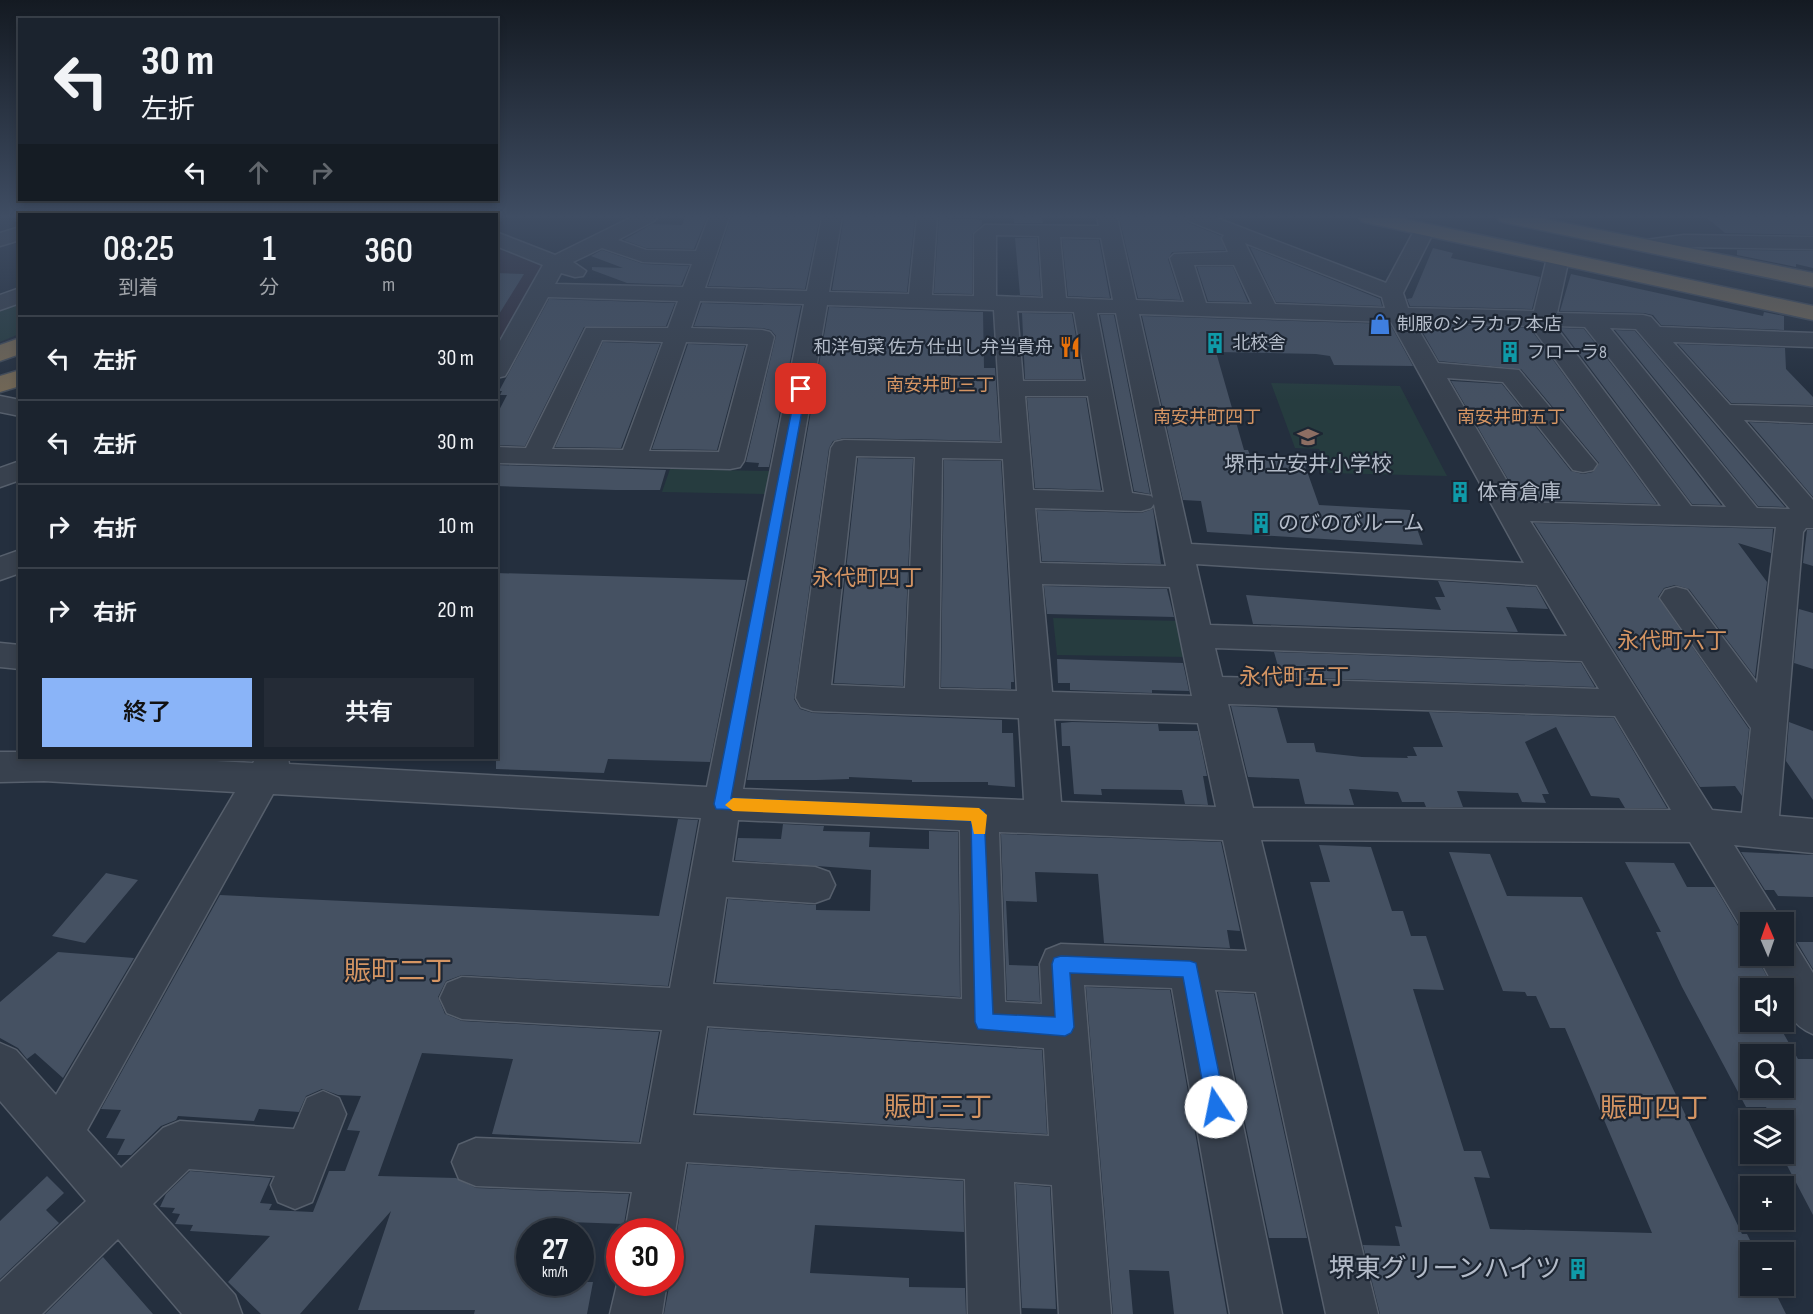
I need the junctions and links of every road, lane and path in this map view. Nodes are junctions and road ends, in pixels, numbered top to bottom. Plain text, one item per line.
1 (547, 278) edge
2 (591, 278) edge
3 (696, 278) edge
4 (822, 278) edge
5 (922, 278) edge
6 (991, 278) edge
7 (1053, 278) edge
8 (1119, 278) edge
9 (1188, 278) edge
10 (1251, 278) edge
11 (1340, 278) edge
12 (1405, 278) edge
13 (1552, 278) edge
14 (1652, 278) edge
15 (1698, 278) edge
16 (1757, 278) edge
17 (541, 290) junction
18 (1813, 291) edge
19 (624, 292) junction
20 (690, 294) junction
21 (18, 296) edge
22 (819, 297) junction
23 (920, 300) junction
24 (1813, 302) edge
25 (0, 303) edge
26 (995, 303) junction
27 (1395, 303) junction
28 (1055, 304) junction
29 (1084, 305) junction
30 (1124, 305) junction
31 (1197, 308) junction
32 (1266, 310) junction
33 (1813, 313) edge
34 (1540, 318) junction
35 (1591, 320) junction
36 (1649, 328) junction
37 (677, 335) junction
38 (18, 339) edge
39 (1813, 340) edge
40 (0, 346) edge
41 (18, 346) edge
42 (18, 351) edge
43 (0, 354) edge
44 (0, 358) edge
45 (18, 359) edge
46 (18, 364) edge
47 (0, 366) edge
48 (498, 367) edge
49 (1430, 370) junction
50 (0, 372) edge
51 (18, 376) edge
52 (0, 383) edge
53 (1011, 388) junction
54 (1100, 389) junction
55 (0, 404) edge
56 (18, 408) edge
57 (1723, 412) junction
58 (1813, 415) edge
59 (929, 450) junction
60 (1016, 451) junction
61 (498, 456) edge
62 (535, 456) junction
63 (633, 459) junction
64 (1583, 464) dead end
65 (18, 470) edge
66 (0, 478) edge
67 (1020, 499) junction
68 (1120, 502) junction
69 (1167, 503) junction
70 (1509, 511) junction
71 (1683, 516) junction
72 (1749, 517) junction
73 (1808, 518) edge
74 (18, 561) edge
75 (1180, 565) junction
76 (0, 570) edge
77 (1026, 573) junction
78 (1546, 575) junction
79 (1676, 598) dead end
80 (1196, 636) junction
81 (1593, 650) junction
82 (0, 655) edge
83 (18, 657) edge
84 (1210, 700) junction
85 (922, 702) junction
86 (1626, 703) junction
87 (1035, 705) junction
88 (1770, 727) junction
89 (0, 767) edge
90 (269, 768) edge
91 (722, 804) junction
92 (979, 815) junction
93 (1044, 817) junction
94 (1238, 824) junction
95 (1703, 826) junction
96 (1759, 831) junction
97 (1813, 837) edge
98 (709, 879) junction
99 (815, 885) dead end
100 (1754, 912) edge
101 (1785, 966) edge
102 (1190, 969) junction
103 (1272, 972) junction
104 (462, 998) dead end
105 (688, 1007) junction
106 (1813, 1013) edge
107 (984, 1022) junction
108 (1065, 1027) junction
109 (0, 1066) edge
110 (60, 1132) junction
111 (309, 1151) dead end
112 (663, 1153) junction
113 (989, 1157) junction
114 (476, 1162) dead end
115 (1074, 1162) junction
116 (118, 1205) junction
117 (652, 1218) edge
118 (639, 1296) edge
119 (4, 1314) edge
120 (216, 1314) edge
121 (636, 1314) edge
122 (994, 1314) edge
123 (1085, 1314) edge
124 (1256, 1314) edge
125 (1352, 1314) edge

1 - 17 street
2 - 19 street
3 - 20 street
4 - 22 street
5 - 23 street
6 - 26 street
7 - 28 street
8 - 30 street
9 - 31 street
10 - 32 street
11 - 27 street
12 - 27 street
13 - 34 street
14 - 33 highway
15 - 24 highway
16 - 18 highway
17 - 19 street
17 - 48 street
19 - 20 street
20 - 22 street
20 - 37 street
21 - 25 street
22 - 23 street
22 - 91 street
23 - 26 street
26 - 28 street
26 - 53 street
27 - 32 street
27 - 34 street
27 - 49 street
28 - 29 street
29 - 30 street
29 - 54 street
30 - 31 street
30 - 69 street
31 - 32 street
34 - 35 street
34 - 71 street
35 - 36 street
35 - 72 street
36 - 39 street
36 - 57 street
37 - 62 street
37 - 63 street
37 - 63 street
38 - 40 highway
41 - 43 highway
42 - 44 highway
45 - 47 highway
46 - 50 highway
49 - 64 street
49 - 70 street
51 - 52 highway
53 - 54 street
53 - 60 street
54 - 68 street
55 - 56 street
57 - 58 street
57 - 73 street
59 - 60 street
59 - 85 street
59 - 85 street
60 - 67 street
61 - 62 street
62 - 63 street
65 - 66 street
67 - 68 street
67 - 77 street
68 - 69 street
69 - 75 street
70 - 71 street
70 - 78 street
71 - 72 street
72 - 73 street
73 - 88 street
74 - 76 street
75 - 77 street
75 - 78 street
75 - 80 street
77 - 87 street
78 - 81 street
79 - 88 street
80 - 81 street
80 - 84 street
81 - 86 street
82 - 83 street
84 - 86 street
84 - 87 street
84 - 94 street
85 - 87 street
86 - 95 street
87 - 93 street
88 - 96 street
89 - 90 street
90 - 91 street
90 - 110 street
91 - 92 street
91 - 98 street
92 - 93 street
92 - 107 street
93 - 94 street
94 - 95 street
94 - 103 street
95 - 96 street
95 - 100 street
96 - 97 street
98 - 99 street
98 - 105 street
101 - 106 street
102 - 103 street
102 - 108 street
102 - 124 street
103 - 125 street
104 - 105 street
105 - 107 street
105 - 112 street
107 - 108 street
108 - 115 street
109 - 110 street
110 - 116 street
111 - 116 street
112 - 113 street
112 - 114 street
112 - 117 street
113 - 115 street
113 - 122 street
115 - 123 street
116 - 119 street
116 - 120 street
118 - 121 street

